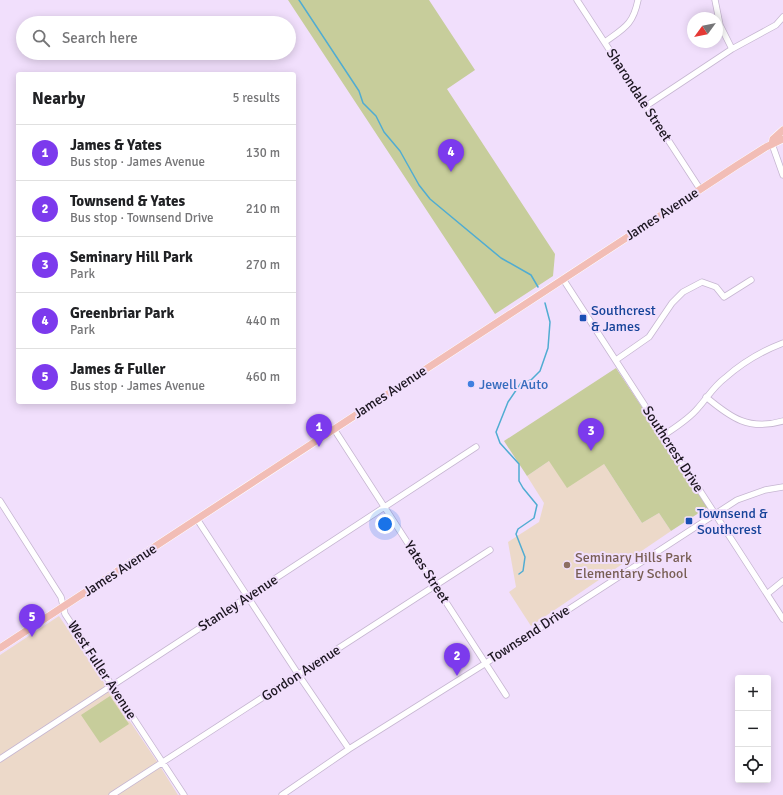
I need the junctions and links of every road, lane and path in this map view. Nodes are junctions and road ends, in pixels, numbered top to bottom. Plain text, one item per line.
1 (577, 0) edge
2 (638, 0) edge
3 (715, 0) edge
4 (783, 17) edge
5 (605, 42) junction
6 (732, 49) junction
7 (646, 106) junction
8 (783, 130) edge
9 (783, 139) edge
10 (772, 144) junction
11 (783, 175) edge
12 (700, 189) junction
13 (563, 279) junction
14 (752, 280) dead end
15 (783, 343) edge
16 (616, 360) junction
17 (706, 397) junction
18 (783, 422) edge
19 (334, 428) junction
20 (664, 435) junction
21 (476, 447) dead end
22 (783, 487) edge
23 (0, 501) edge
24 (385, 507) junction
25 (715, 513) junction
26 (198, 519) junction
27 (490, 550) dead end
28 (783, 581) edge
29 (436, 585) junction
30 (767, 594) junction
31 (249, 596) junction
32 (64, 606) junction
33 (783, 619) edge
34 (0, 648) edge
35 (486, 662) junction
36 (298, 674) junction
37 (112, 685) junction
38 (506, 695) dead end
39 (349, 749) junction
40 (0, 759) edge
41 (162, 762) junction
42 (112, 795) edge
43 (184, 795) edge
44 (282, 795) edge

1 - 5 street, Sharondale Street
2 - 5 street
3 - 6 street
4 - 6 street
5 - 7 street, Sharondale Street
6 - 7 street
7 - 12 street, Sharondale Street
8 - 10 main road
9 - 10 main road, James Avenue
10 - 11 street
10 - 12 main road, James Avenue
12 - 13 main road, James Avenue
13 - 16 street, Southcrest Drive
13 - 19 main road, James Avenue
14 - 16 street
15 - 17 street
16 - 20 street, Southcrest Drive
17 - 18 street
17 - 20 street
19 - 24 street, Yates Street
19 - 26 main road, James Avenue
20 - 25 street, Southcrest Drive
21 - 24 street, Stanley Avenue
22 - 25 street, Townsend Drive
23 - 32 street, West Fuller Avenue
24 - 29 street, Yates Street
24 - 31 street, Stanley Avenue
25 - 30 street, Southcrest Drive
25 - 35 street, Townsend Drive
26 - 31 street
26 - 32 main road, James Avenue
27 - 29 street, Gordon Avenue
28 - 30 street
29 - 35 street, Yates Street
29 - 36 street, Gordon Avenue
30 - 33 street, Southcrest Drive
31 - 36 street
31 - 37 street, Stanley Avenue
32 - 34 main road, James Avenue
32 - 37 street, West Fuller Avenue
35 - 38 street, Yates Street
35 - 39 street, Townsend Drive
36 - 39 street
36 - 41 street, Gordon Avenue
37 - 40 street, Stanley Avenue
37 - 41 street, West Fuller Avenue
39 - 44 street, Townsend Drive
41 - 42 street, Gordon Avenue
41 - 43 street, West Fuller Avenue

